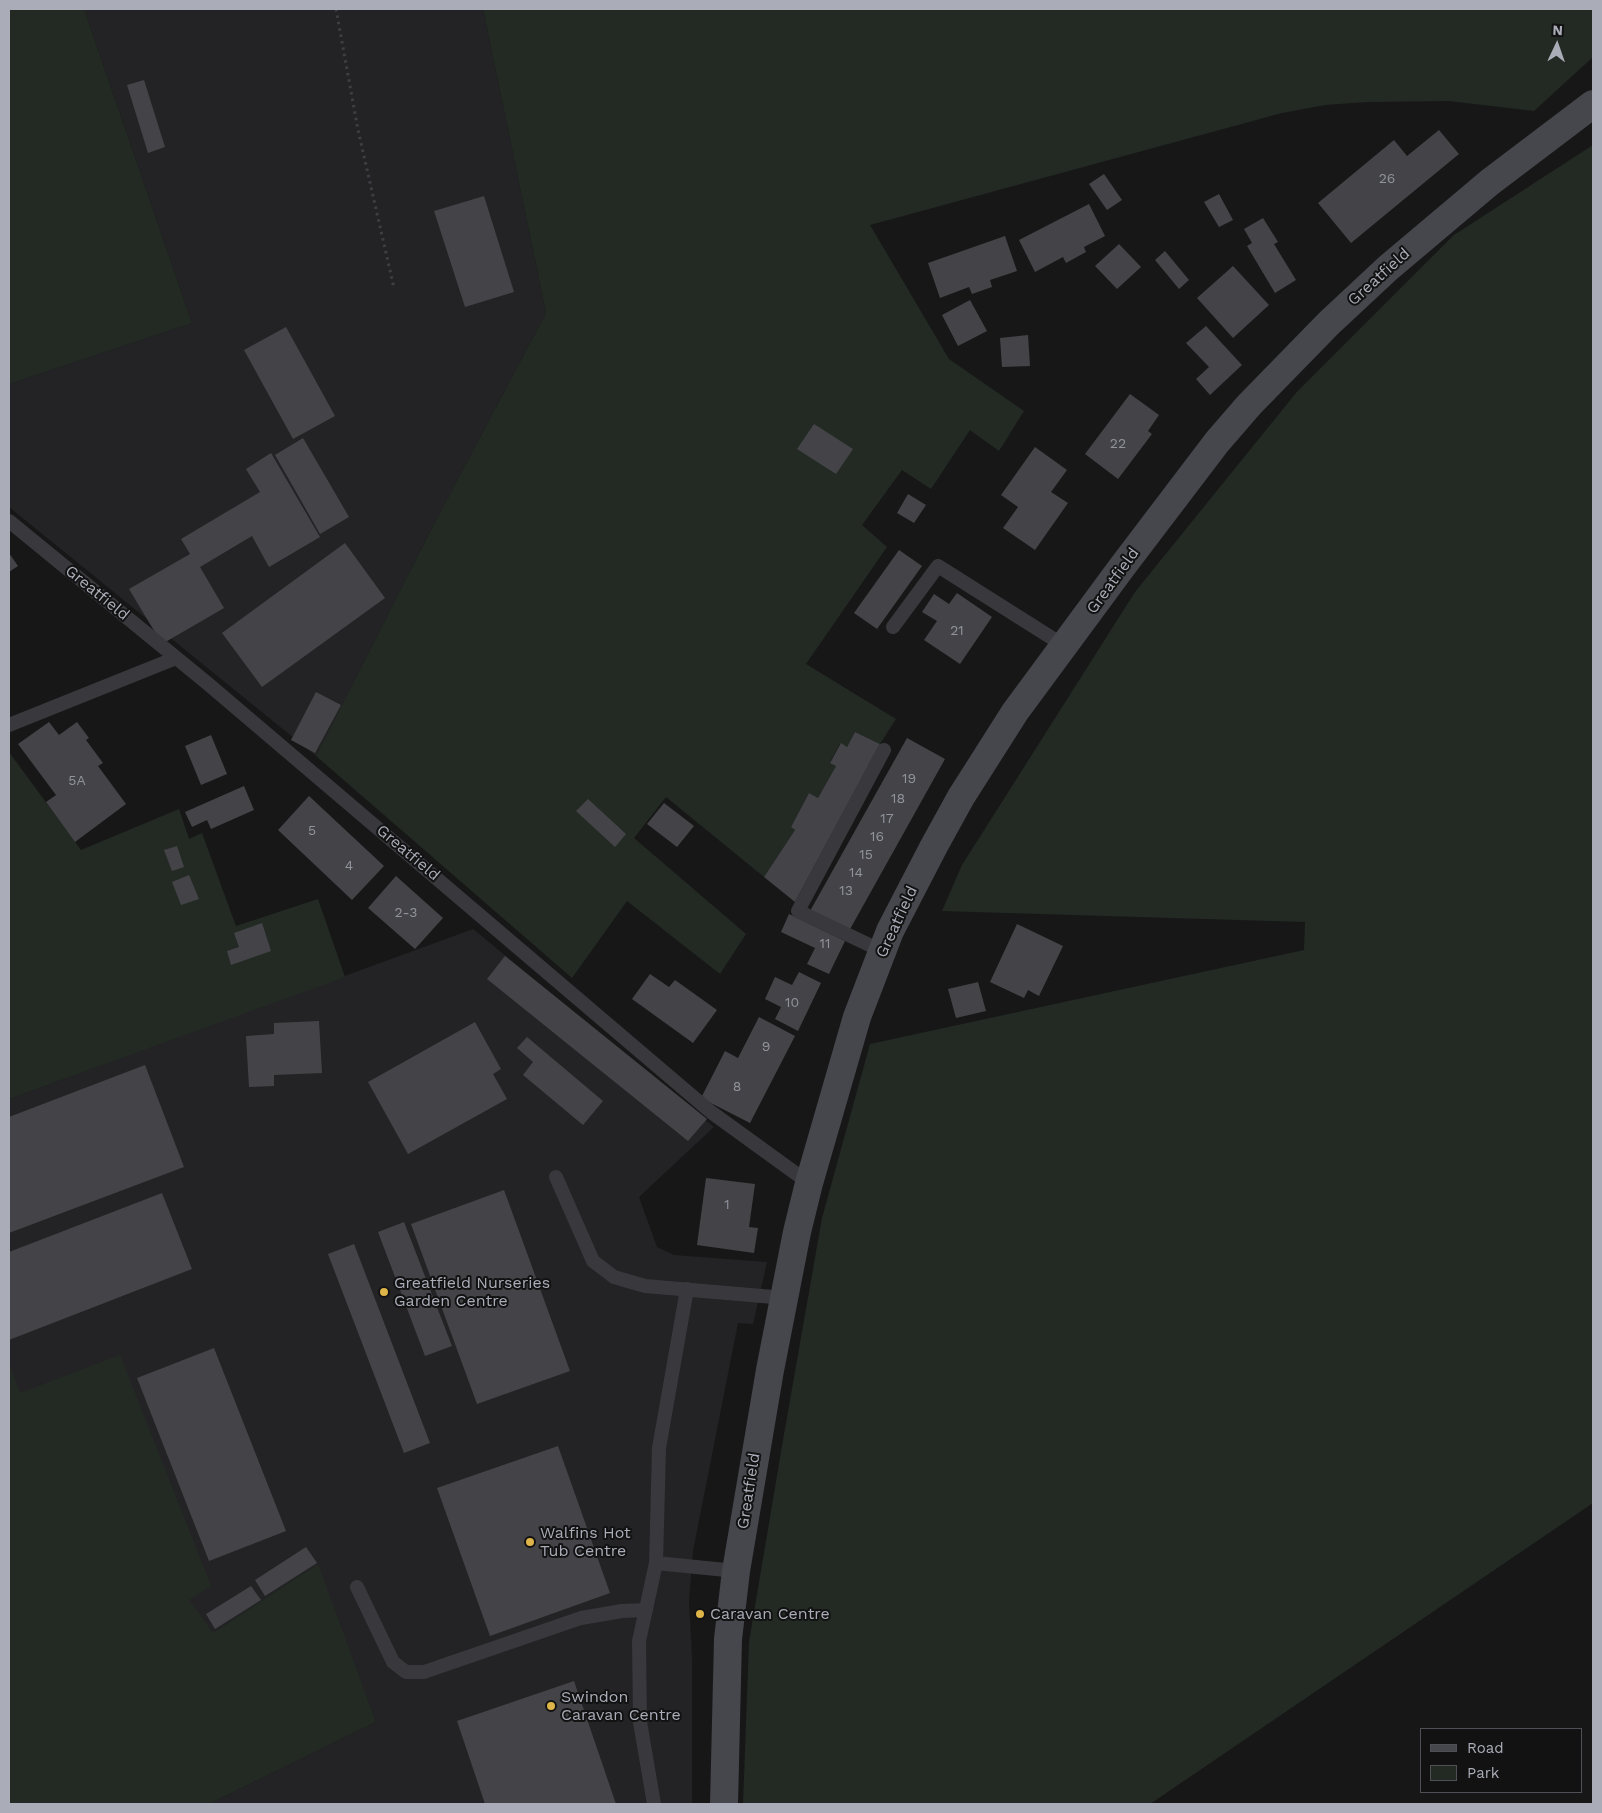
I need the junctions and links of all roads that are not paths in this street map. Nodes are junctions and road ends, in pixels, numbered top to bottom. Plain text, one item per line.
1 (1593, 104) edge
2 (9, 521) edge
3 (893, 627) dead end
4 (1063, 645) junction
5 (176, 658) junction
6 (9, 725) edge
7 (884, 750) dead end
8 (882, 951) junction
9 (556, 1177) dead end
10 (809, 1183) junction
11 (687, 1289) junction
12 (785, 1298) junction
13 (656, 1563) junction
14 (736, 1571) junction
15 (358, 1587) dead end
16 (646, 1610) junction
17 (654, 1804) edge
18 (724, 1804) edge

1 - 4 street, Greatfield
2 - 5 lane, Greatfield
3 - 4 lane
4 - 8 street, Greatfield
5 - 6 lane
5 - 10 lane, Greatfield
7 - 8 lane
8 - 10 street, Greatfield
9 - 11 lane
10 - 12 street, Greatfield
11 - 12 lane
11 - 13 lane
12 - 14 street, Greatfield
13 - 14 lane
13 - 16 lane
14 - 18 street, Greatfield
15 - 16 lane
16 - 17 lane

